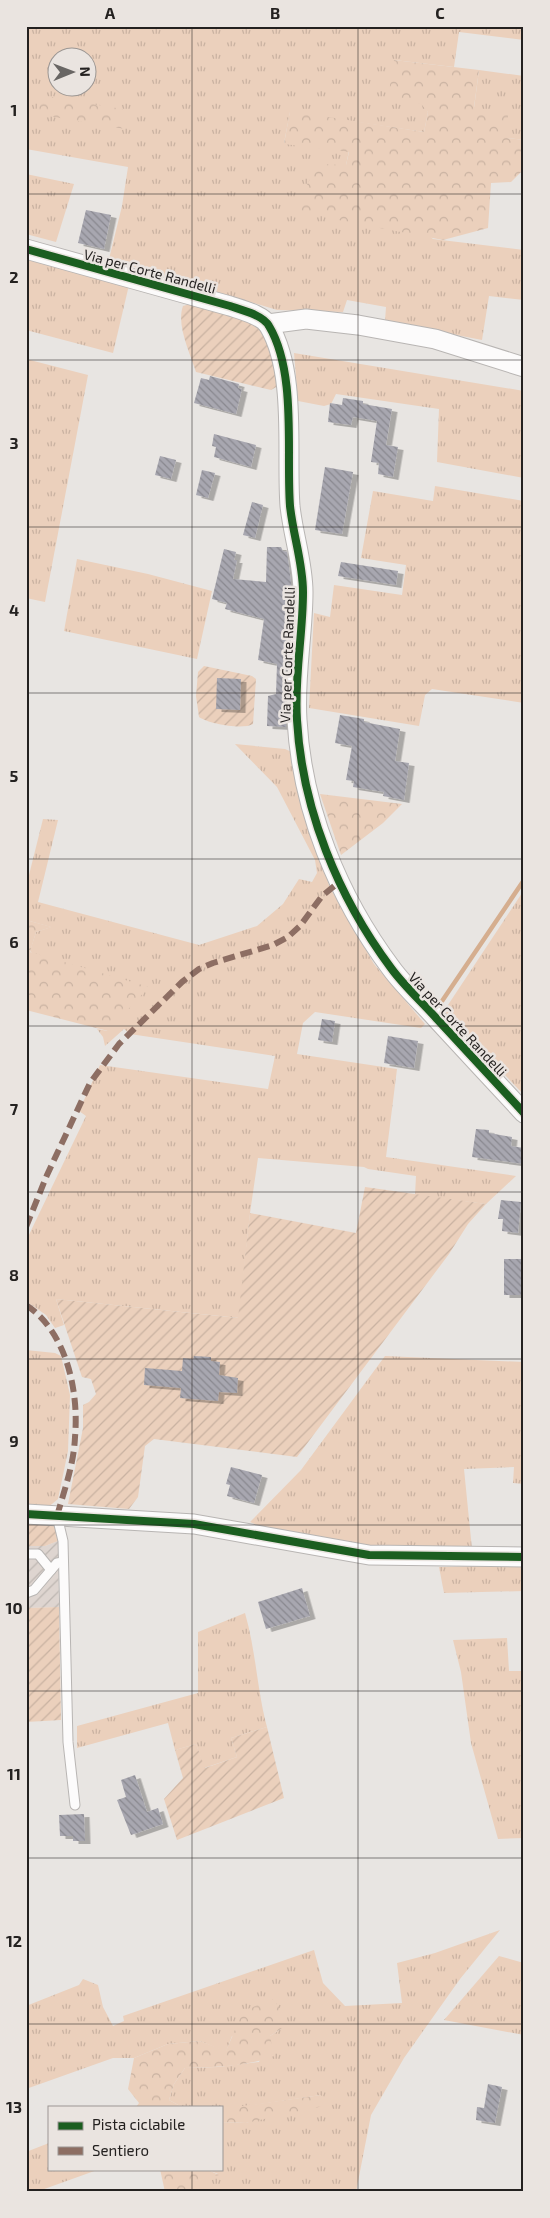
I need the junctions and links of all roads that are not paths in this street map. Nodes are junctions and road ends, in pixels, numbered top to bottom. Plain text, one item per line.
1 (26, 249) edge
2 (268, 324) junction
3 (524, 367) edge
4 (524, 1113) edge
5 (26, 1514) edge
6 (57, 1516) junction
7 (26, 1554) edge
8 (524, 1557) edge
9 (63, 1562) junction
10 (51, 1570) junction
11 (26, 1594) edge
12 (75, 1805) dead end

1 - 2 street, Via per Corte Randelli
2 - 3 street
2 - 4 street, Via per Corte Randelli
5 - 6 street
6 - 8 street
6 - 9 lane
7 - 10 lane
9 - 10 lane
9 - 12 lane
10 - 11 lane

